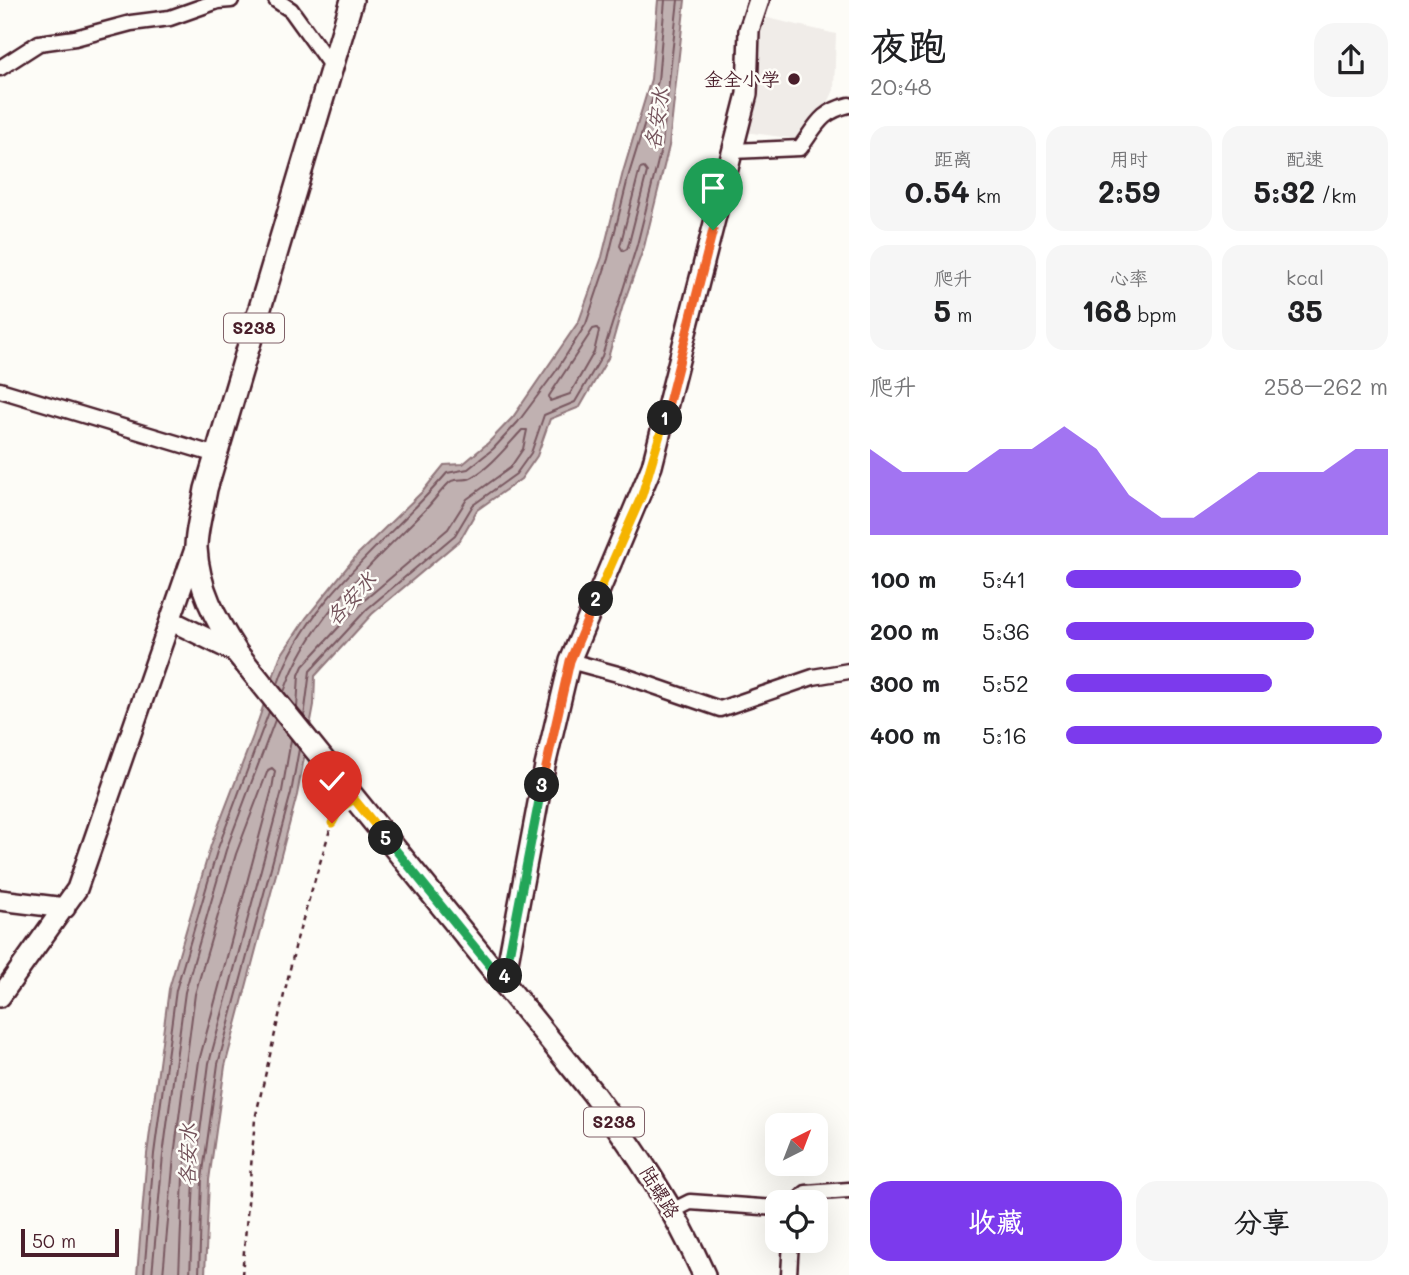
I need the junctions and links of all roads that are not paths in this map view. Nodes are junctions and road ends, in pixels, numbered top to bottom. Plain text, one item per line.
1 (231, 0) edge
2 (276, 0) edge
3 (352, 0) edge
4 (759, 0) edge
5 (332, 67) junction
6 (0, 68) edge
7 (849, 105) edge
8 (733, 151) junction
9 (0, 390) edge
10 (216, 455) junction
11 (196, 546) junction
12 (172, 621) junction
13 (237, 653) junction
14 (570, 661) junction
15 (849, 671) edge
16 (0, 900) edge
17 (65, 908) junction
18 (504, 983) junction
19 (0, 997) edge
20 (849, 1190) edge
21 (828, 1191) edge
22 (765, 1207) edge
23 (672, 1211) junction
24 (790, 1253) edge
25 (704, 1275) edge
26 (789, 1275) edge

1 - 6 street
2 - 5 street
3 - 5 main road, S238
4 - 8 street
5 - 10 main road, S238
7 - 8 street
8 - 14 street
9 - 10 street
10 - 11 main road, S238
11 - 12 street
11 - 13 main road, S238
12 - 13 street
12 - 17 street
13 - 18 main road, S238
14 - 15 street
14 - 18 street
16 - 17 street
17 - 19 street
18 - 23 main road, 陆螺路 / S238
20 - 21 street
22 - 23 street
23 - 25 main road, 陆螺路 / S238
24 - 26 street

